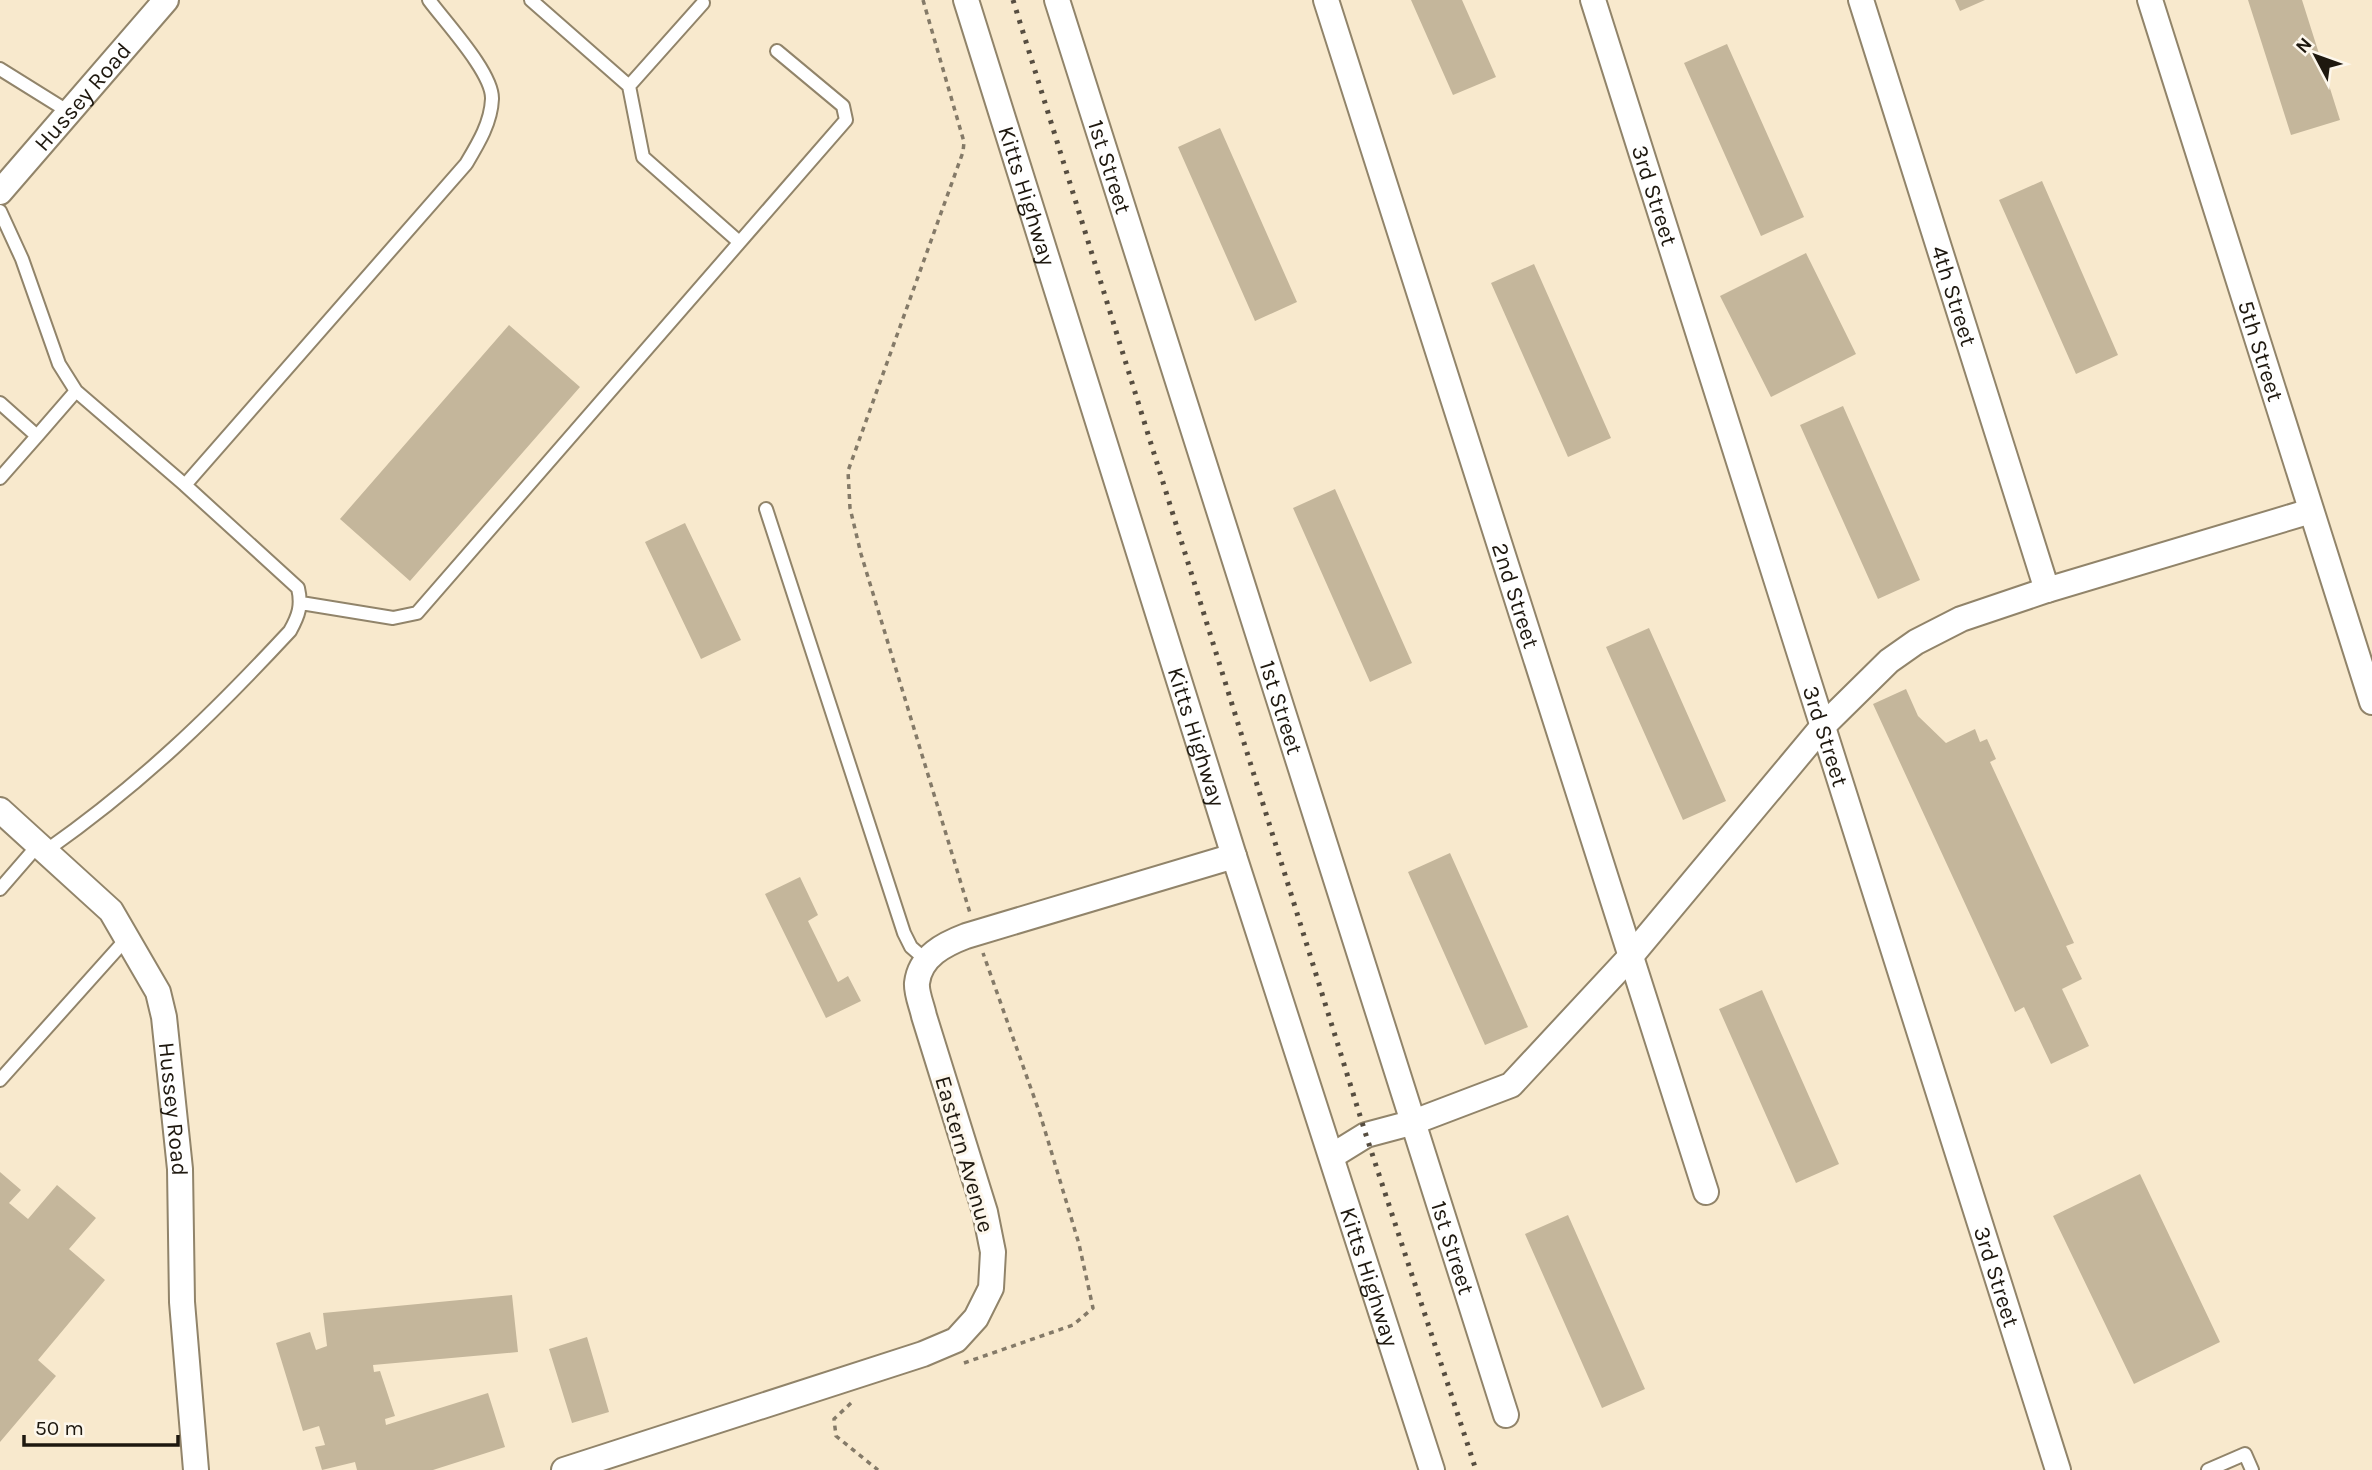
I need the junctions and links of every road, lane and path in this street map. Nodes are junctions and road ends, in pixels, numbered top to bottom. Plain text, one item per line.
1 (166, 0) edge
2 (429, 0) edge
3 (530, 0) edge
4 (923, 0) edge
5 (966, 0) edge
6 (1057, 0) edge
7 (1326, 0) edge
8 (1593, 0) edge
9 (1861, 0) edge
10 (2150, 0) edge
11 (703, 3) dead end
12 (776, 51) dead end
13 (0, 69) edge
14 (629, 86) junction
15 (69, 112) junction
16 (0, 192) edge
17 (0, 211) edge
18 (738, 241) junction
19 (76, 391) junction
20 (0, 403) edge
21 (37, 436) junction
22 (0, 478) edge
23 (185, 485) junction
24 (766, 509) dead end
25 (2312, 511) junction
26 (2047, 590) junction
27 (302, 603) junction
28 (2372, 702) edge
29 (1823, 726) junction
30 (0, 810) edge
31 (43, 847) junction
32 (1234, 856) junction
33 (0, 889) edge
34 (976, 933) junction
35 (128, 937) junction
36 (1630, 956) junction
37 (926, 960) junction
38 (0, 1080) edge
39 (1411, 1123) junction
40 (1332, 1156) junction
41 (1706, 1192) dead end
42 (961, 1364) dead end
43 (861, 1399) dead end
44 (1506, 1415) dead end
45 (196, 1470) edge
46 (564, 1470) edge
47 (877, 1470) edge
48 (1432, 1470) edge
49 (2059, 1470) edge
50 (2208, 1470) edge
51 (2252, 1470) edge

1 - 15 street, Hussey Road
2 - 23 lane
3 - 14 lane
4 - 34 path
5 - 32 street, Kitts Highway
6 - 39 street, 1st Street
7 - 36 street, 2nd Street
8 - 29 street, 3rd Street
9 - 26 street, 4th Street
10 - 25 street, 5th Street
11 - 14 lane
12 - 18 lane
13 - 15 lane
14 - 18 lane
15 - 16 street, Hussey Road
17 - 19 lane
18 - 27 lane
19 - 21 lane
19 - 23 lane
20 - 21 lane
21 - 22 lane
23 - 27 lane
24 - 37 lane
25 - 26 street
25 - 28 street, 5th Street
26 - 29 street
27 - 31 lane
29 - 36 street
29 - 49 street, 3rd Street
30 - 31 street, Hussey Road
31 - 33 lane
31 - 35 street, Hussey Road
32 - 34 street
32 - 40 street, Kitts Highway
34 - 37 street
34 - 42 path
35 - 38 lane
35 - 45 street, Hussey Road
36 - 39 street
36 - 41 street, 2nd Street
37 - 46 street, Eastern Avenue
39 - 40 street
39 - 44 street, 1st Street
40 - 48 street, Kitts Highway
43 - 47 path
50 - 51 lane

